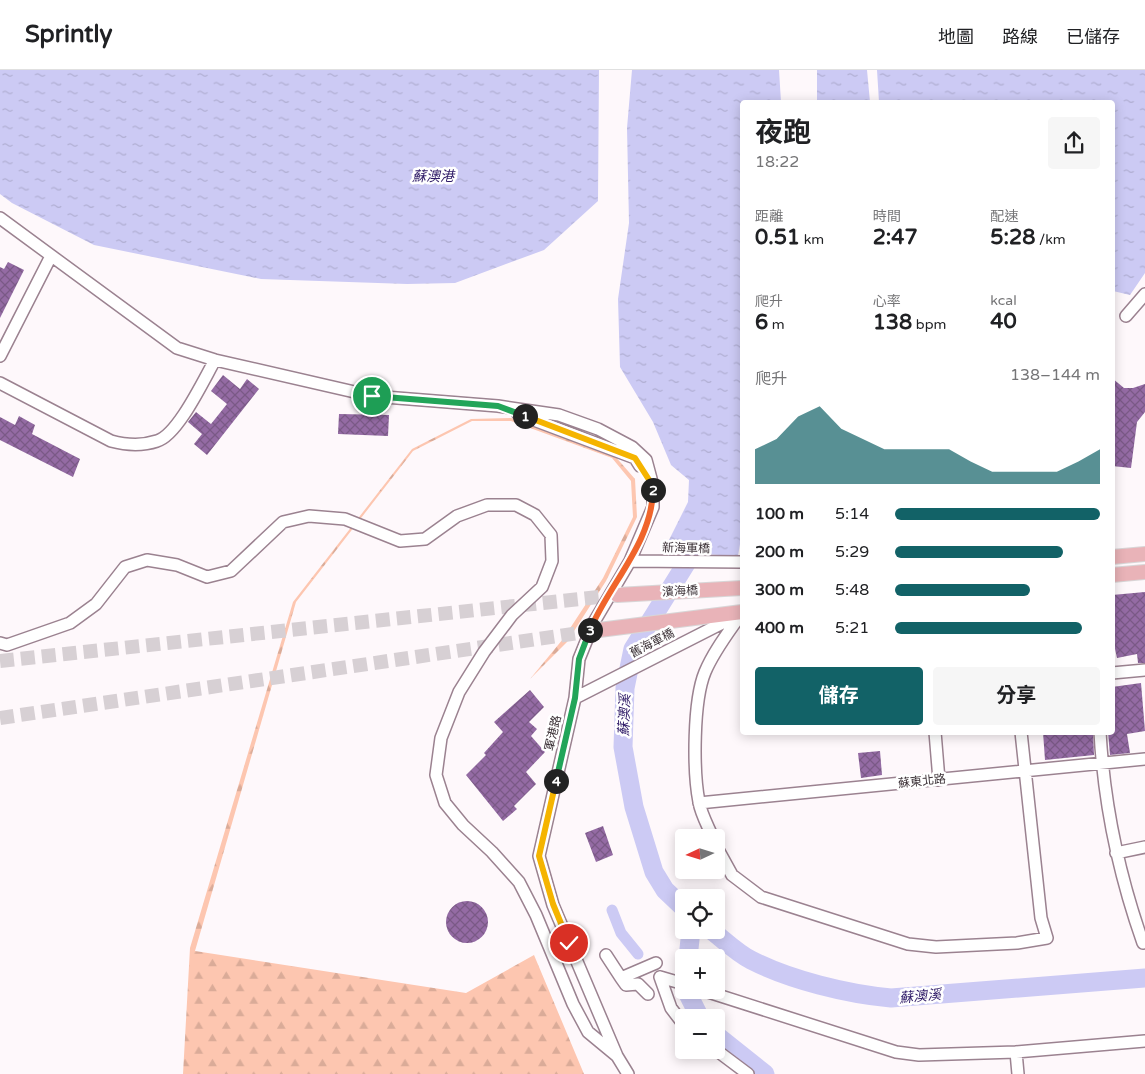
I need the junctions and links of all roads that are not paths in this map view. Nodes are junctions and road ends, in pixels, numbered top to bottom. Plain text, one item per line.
1 (0, 218) edge
2 (51, 256) junction
3 (1145, 294) edge
4 (1126, 316) dead end
5 (0, 356) edge
6 (215, 360) junction
7 (0, 383) edge
8 (1145, 554) edge
9 (1115, 557) edge
10 (630, 561) junction
11 (740, 562) edge
12 (1145, 572) edge
13 (1115, 575) edge
14 (740, 588) edge
15 (617, 595) tunnel mouth
16 (740, 612) edge
17 (740, 613) edge
18 (740, 620) edge
19 (598, 630) tunnel mouth
20 (0, 643) edge
21 (1145, 670) edge
22 (1115, 673) edge
23 (575, 698) junction
24 (935, 735) edge
25 (1021, 735) edge
26 (1100, 735) edge
27 (1145, 759) edge
28 (1102, 764) junction
29 (1024, 772) junction
30 (939, 780) junction
31 (699, 804) junction
32 (709, 829) edge
33 (1145, 847) edge
34 (1116, 853) junction
35 (725, 862) edge
36 (1143, 943) dead end
37 (606, 955) dead end
38 (656, 964) dead end
39 (621, 978) junction
40 (675, 982) edge
41 (648, 994) dead end
42 (725, 997) edge
43 (675, 1013) edge
44 (1145, 1041) edge
45 (1016, 1052) junction
46 (618, 1056) junction
47 (725, 1057) edge
48 (628, 1074) edge
49 (748, 1074) edge
50 (1018, 1074) edge

1 - 2 street
2 - 5 street
2 - 6 street
3 - 4 street
6 - 7 street
6 - 10 street, 軍港路
8 - 9 main road
10 - 11 street, 新海軍橋
10 - 23 street, 軍港路
12 - 13 main road
14 - 15 main road, 濱海橋
16 - 19 main road
17 - 23 street, 舊海軍橋
18 - 31 street
20 - 46 street
21 - 22 street
23 - 46 street, 軍港路
24 - 30 street
25 - 29 street
26 - 28 street
27 - 28 street, 蘇東北路
28 - 29 street, 蘇東北路
28 - 34 street
29 - 30 street, 蘇東北路
29 - 35 street
30 - 31 street, 蘇東北路
31 - 32 street
33 - 34 street
34 - 36 street
37 - 39 street
38 - 39 street
39 - 41 street
40 - 43 street
42 - 45 street
44 - 45 street
45 - 50 street
46 - 48 street, 軍港路
47 - 49 street

